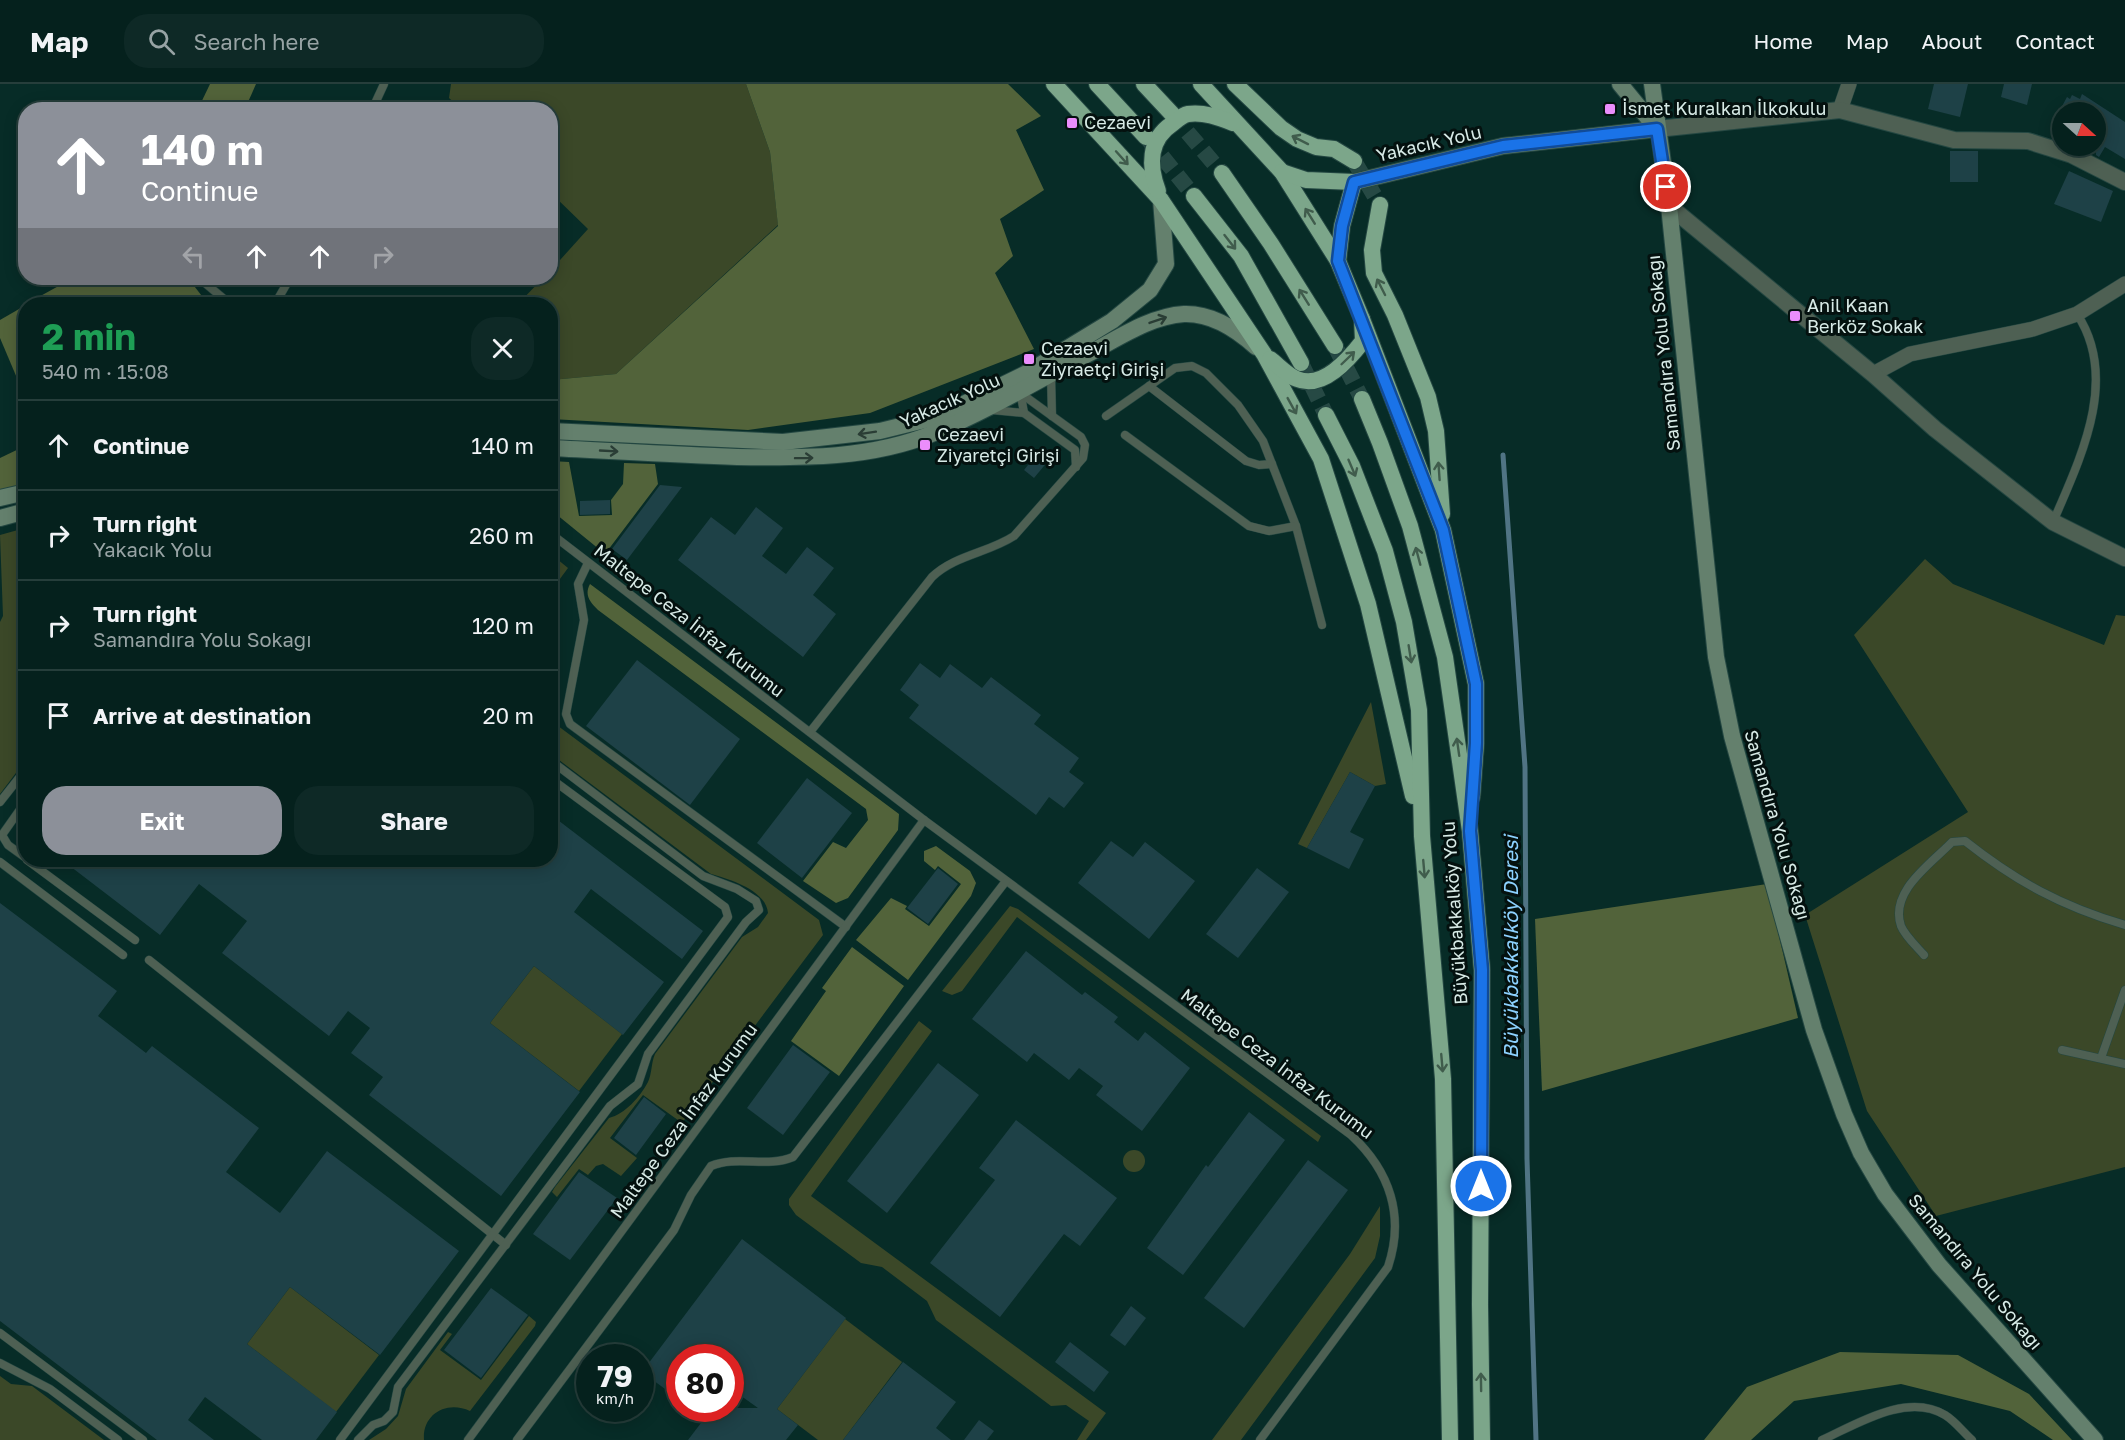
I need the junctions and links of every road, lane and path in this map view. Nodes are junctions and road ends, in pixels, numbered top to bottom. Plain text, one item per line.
1 (384, 84) edge
2 (1054, 84) edge
3 (1097, 84) edge
4 (1144, 84) edge
5 (1202, 84) edge
6 (1235, 84) edge
7 (1620, 84) edge
8 (1652, 84) edge
9 (1849, 84) edge
10 (376, 102) edge
11 (1840, 110) junction
12 (1172, 114) tunnel mouth
13 (1236, 124) junction
14 (1657, 129) junction
15 (1146, 137) tunnel mouth
16 (1354, 160) tunnel mouth
17 (1282, 172) junction
18 (1222, 173) tunnel mouth
19 (1354, 182) junction
20 (2125, 182) edge
21 (1194, 196) tunnel mouth
22 (1161, 200) junction
23 (1380, 204) tunnel mouth
24 (1670, 206) junction
25 (1338, 261) junction
26 (2125, 284) edge
27 (207, 285) edge
28 (222, 297) edge
29 (2077, 314) junction
30 (1362, 319) junction
31 (1335, 346) tunnel mouth
32 (1264, 354) junction
33 (1301, 363) tunnel mouth
34 (1050, 374) junction
35 (1873, 374) junction
36 (1013, 387) junction
37 (1149, 387) junction
38 (1362, 399) tunnel mouth
39 (984, 409) junction
40 (1024, 413) junction
41 (1326, 415) tunnel mouth
42 (1052, 416) junction
43 (1106, 417) dead end
44 (558, 430) edge
45 (1125, 435) dead end
46 (558, 448) edge
47 (1272, 464) junction
48 (1076, 467) junction
49 (18, 494) edge
50 (0, 498) edge
51 (0, 508) edge
52 (18, 511) edge
53 (18, 514) edge
54 (0, 518) edge
55 (2053, 522) junction
56 (1296, 526) junction
57 (1443, 530) junction
58 (558, 539) edge
59 (2125, 558) edge
60 (588, 563) junction
61 (1322, 625) dead end
62 (810, 732) junction
63 (558, 766) edge
64 (18, 779) edge
65 (558, 784) edge
66 (0, 802) edge
67 (18, 812) edge
68 (924, 820) junction
69 (1470, 831) junction
70 (1422, 836) junction
71 (18, 853) edge
72 (0, 862) edge
73 (37, 867) edge
74 (1006, 880) junction
75 (2125, 925) edge
76 (846, 927) junction
77 (135, 940) dead end
78 (123, 955) dead end
79 (1924, 955) dead end
80 (149, 960) dead end
81 (2125, 990) edge
82 (2062, 1050) dead end
83 (2101, 1058) junction
84 (2125, 1064) edge
85 (494, 1236) junction
86 (506, 1245) junction
87 (0, 1333) edge
88 (0, 1363) edge
89 (118, 1440) edge
90 (143, 1440) edge
91 (340, 1440) edge
92 (358, 1440) edge
93 (468, 1440) edge
94 (517, 1440) edge
95 (1260, 1440) edge
96 (1450, 1440) edge
97 (1482, 1440) edge
98 (1822, 1440) edge
99 (1972, 1440) edge
100 (2095, 1440) edge

1 - 10 lane
2 -> 22 highway
3 - 15 highway
4 - 12 highway
5 - 13 highway
16 -> 6 highway
7 - 14 main road
8 - 14 main road, Samandıra Yolu Sokağı
9 - 11 street
11 - 14 street
11 - 20 street
13 - 17 highway
13 - 22 highway
14 - 19 main road, Yakacık Yolu
14 - 24 main road, Samandıra Yolu Sokağı
17 - 19 highway
25 -> 17 highway
31 -> 18 highway
19 - 25 highway
21 -> 33 highway
22 - 32 highway
22 - 36 main road, Yakacık Yolu
57 -> 23 highway
24 - 35 street
24 - 100 main road, Samandıra Yolu Sokağı
25 - 30 highway
26 - 29 street
27 - 28 lane
29 - 35 street
29 - 55 lane
32 -> 30 highway
30 - 57 highway
34 -> 32 main road, Yakacık Yolu
32 -> 70 highway
34 - 36 main road, Yakacık Yolu
34 - 42 lane
35 - 55 street
36 - 39 main road, Yakacık Yolu
36 - 40 lane
36 - 42 lane
36 -> 44 main road, Yakacık Yolu
37 - 43 lane
37 - 47 lane
37 - 47 lane
69 -> 38 highway, Büyükbakkalköy Yolu
39 - 40 lane
46 -> 39 main road, Yakacık Yolu
40 - 48 lane
41 -> 70 highway, Büyükbakkalköy Yolu
42 - 48 lane
45 - 56 lane
47 - 56 lane
48 - 62 lane
49 - 50 main road
51 - 52 lane
53 - 54 main road
55 - 59 street
56 - 61 lane
57 - 69 highway
58 - 60 lane, Maltepe Ceza İnfaz Kurumu
60 - 62 lane, Maltepe Ceza İnfaz Kurumu
60 - 76 lane
62 - 68 lane, Maltepe Ceza İnfaz Kurumu
63 - 86 lane
64 - 66 lane
65 - 85 lane
67 - 71 lane
68 - 74 lane, Maltepe Ceza İnfaz Kurumu
68 - 76 lane, Maltepe Ceza İnfaz Kurumu
97 -> 69 highway, Büyükbakkalköy Yolu
70 -> 96 highway, Büyükbakkalköy Yolu
72 - 78 lane
73 - 77 lane
74 - 94 lane
74 - 95 lane, Maltepe Ceza İnfaz Kurumu
75 - 79 lane
76 - 93 lane, Maltepe Ceza İnfaz Kurumu
80 - 85 lane
81 - 83 lane
82 - 83 lane
83 - 84 lane
85 - 86 lane
85 - 91 lane
86 - 92 lane
87 - 90 lane
88 - 89 lane
98 - 99 lane

